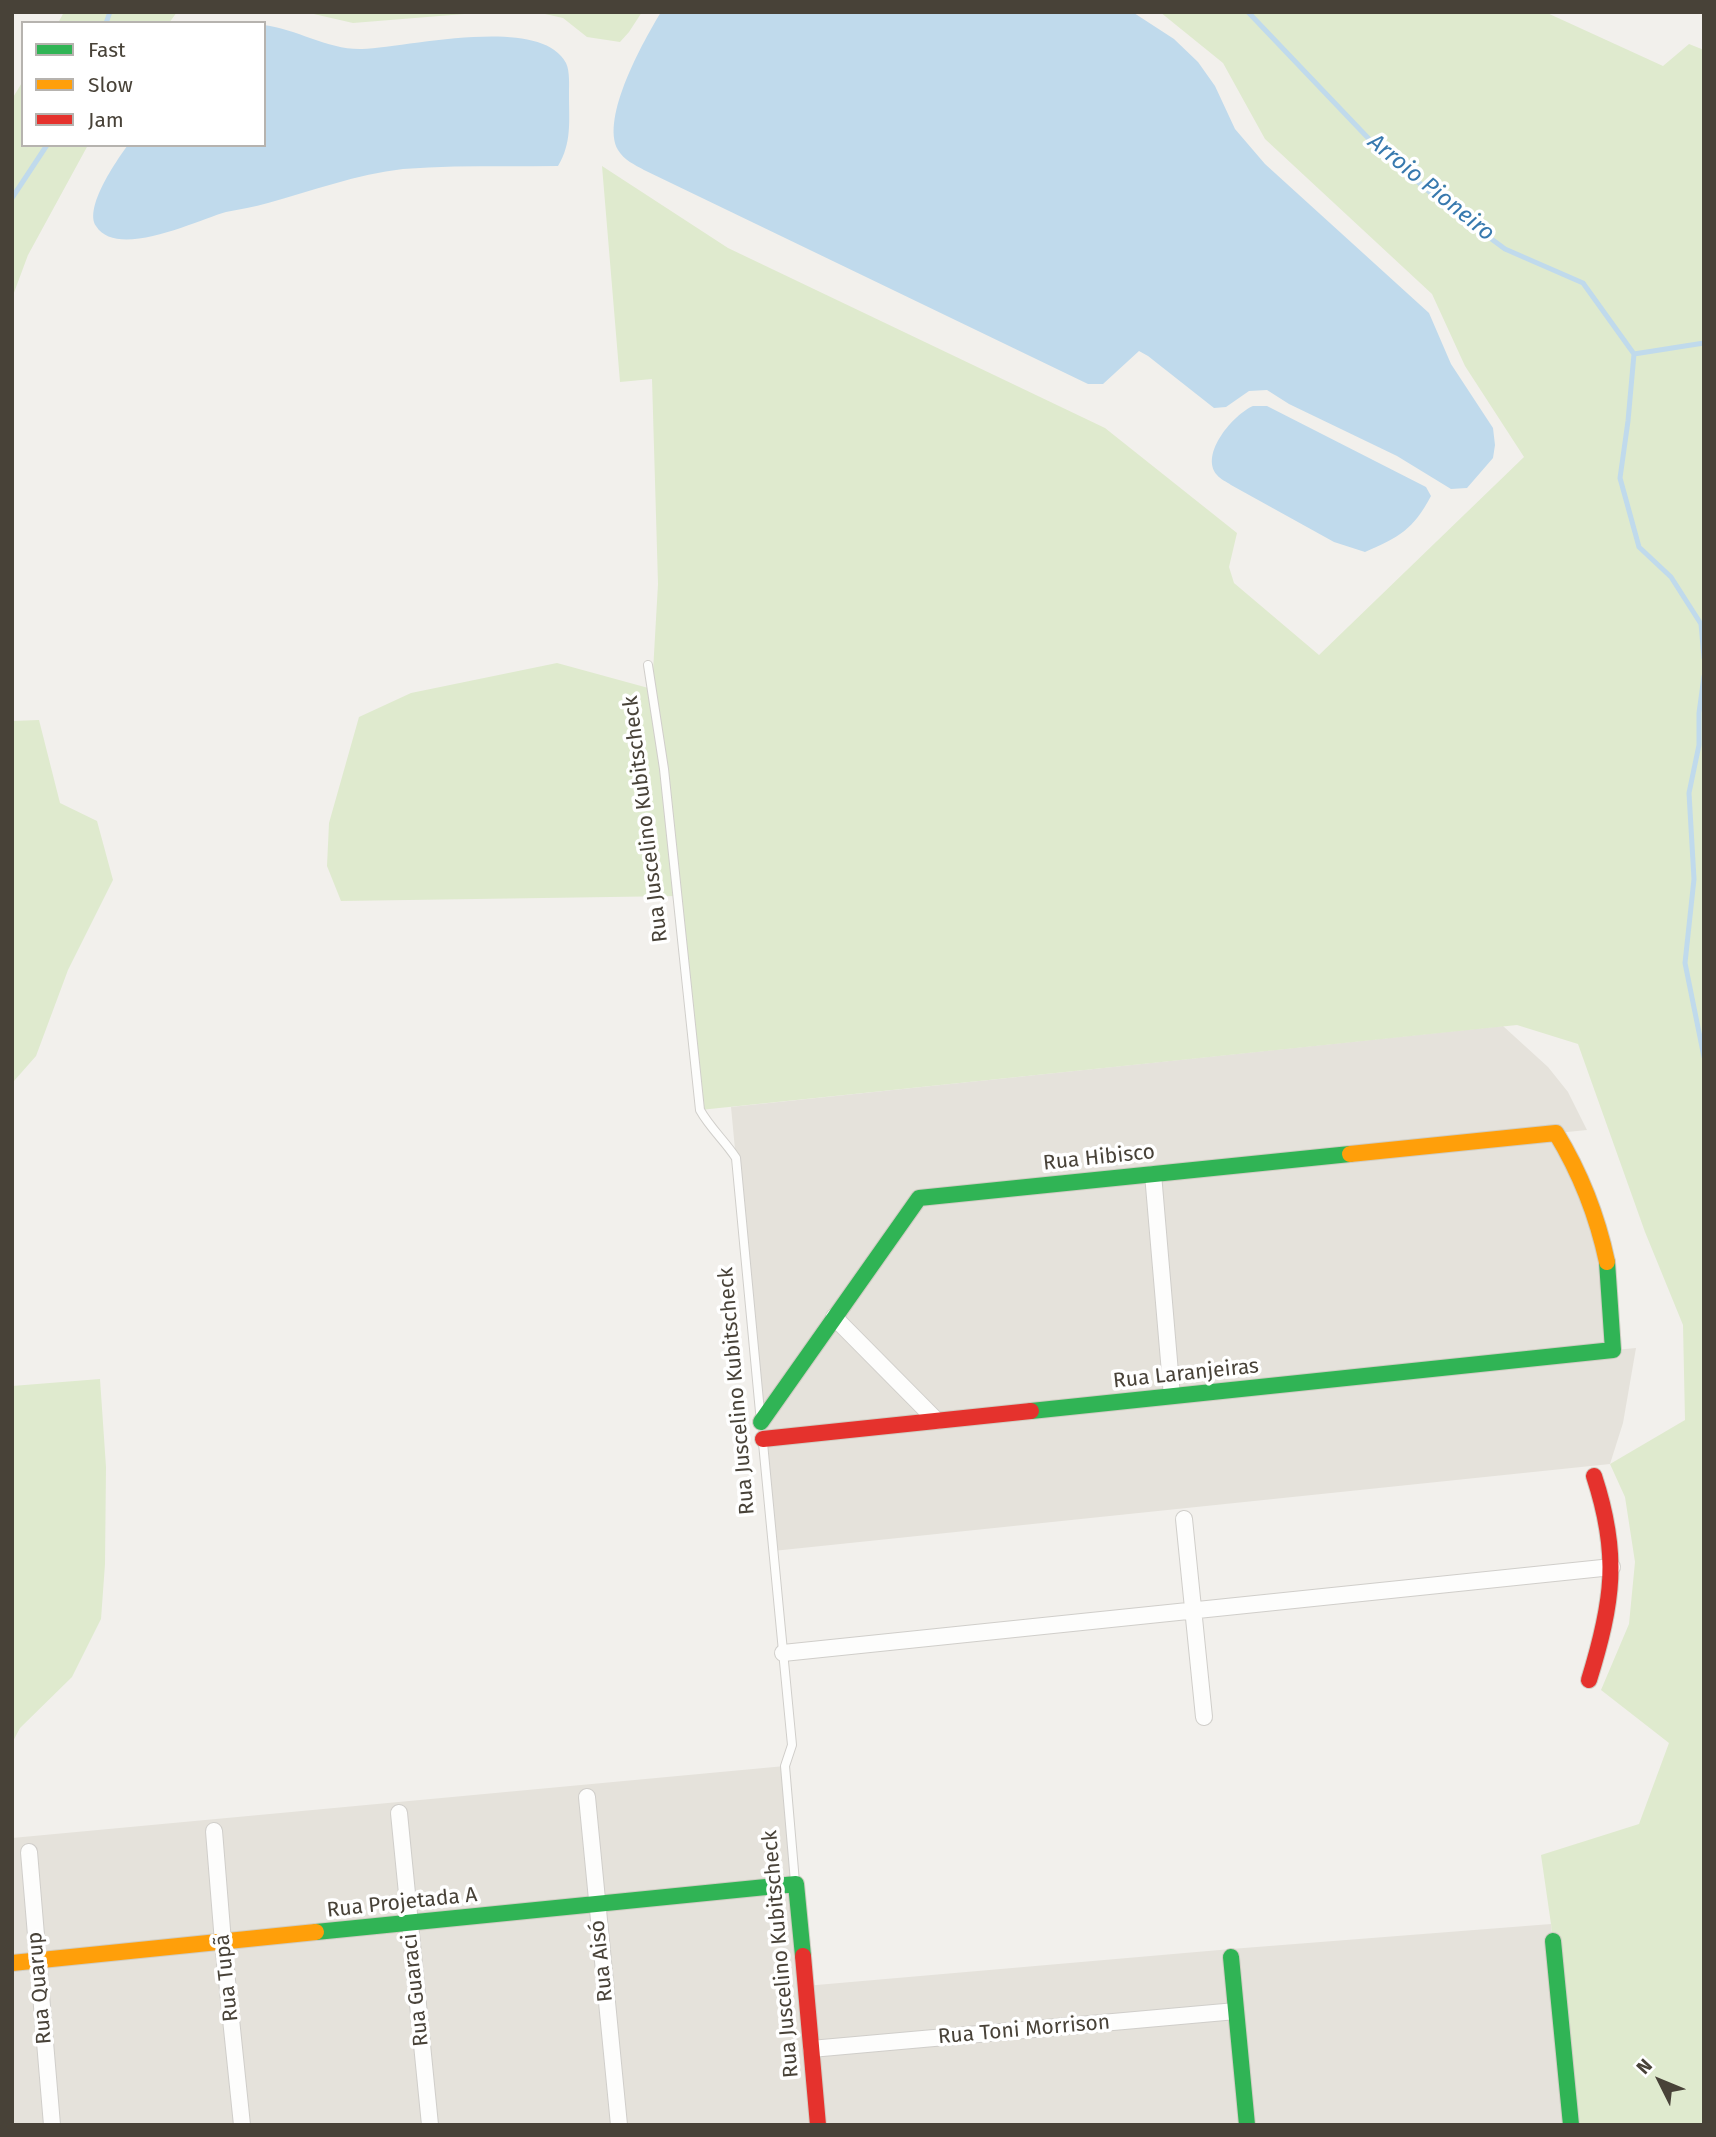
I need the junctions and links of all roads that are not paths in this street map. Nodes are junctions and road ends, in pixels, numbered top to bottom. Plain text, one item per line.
1 (648, 665) dead end
2 (1153, 1174) junction
3 (834, 1317) junction
4 (1614, 1350) joint
5 (1172, 1396) junction
6 (937, 1421) junction
7 (762, 1430) junction
8 (1594, 1476) dead end
9 (1184, 1519) dead end
10 (1612, 1567) junction
11 (1193, 1611) junction
12 (783, 1654) junction
13 (1589, 1681) dead end
14 (1204, 1717) dead end
15 (587, 1797) dead end
16 (399, 1813) dead end
17 (215, 1830) dead end
18 (29, 1852) dead end
19 (796, 1884) junction
20 (596, 1905) junction
21 (409, 1923) junction
22 (223, 1941) junction
23 (1553, 1941) dead end
24 (1231, 1957) dead end
25 (38, 1961) junction
26 (12, 1963) edge
27 (1237, 2011) junction
28 (811, 2049) junction
29 (52, 2125) edge
30 (242, 2125) edge
31 (430, 2125) edge
32 (619, 2125) edge
33 (818, 2125) edge
34 (1247, 2125) edge
35 (1571, 2125) edge

1 - 7 lane, Rua Juscelino Kubitscheck
2 - 3 street, Rua Hibisco
2 - 4 street, Rua Hibisco
2 - 5 street
3 - 6 street
3 - 7 street, Rua Hibisco
4 - 5 street, Rua Laranjeiras
5 - 6 street, Rua Laranjeiras
6 - 7 street, Rua Laranjeiras
7 - 12 lane, Rua Juscelino Kubitscheck
8 - 10 street
9 - 11 street
10 - 11 street
10 - 13 street
11 - 12 street
11 - 14 street
12 - 19 lane, Rua Juscelino Kubitscheck
15 - 20 street, Rua Aisó
16 - 21 street, Rua Guaraci
17 - 22 street, Rua Tupã
18 - 25 street, Rua Quarup
19 - 20 street, Rua Projetada A
19 - 28 street, Rua Juscelino Kubitscheck
20 - 21 street, Rua Projetada A
20 - 32 street, Rua Aisó
21 - 22 street, Rua Projetada A
21 - 31 street, Rua Guaraci
22 - 25 street, Rua Projetada A
22 - 30 street, Rua Tupã
23 - 35 street
24 - 27 street
25 - 26 street, Rua Projetada A
25 - 29 street, Rua Quarup
27 - 28 street, Rua Toni Morrison
27 - 34 street
28 - 33 street, Rua Juscelino Kubitscheck

